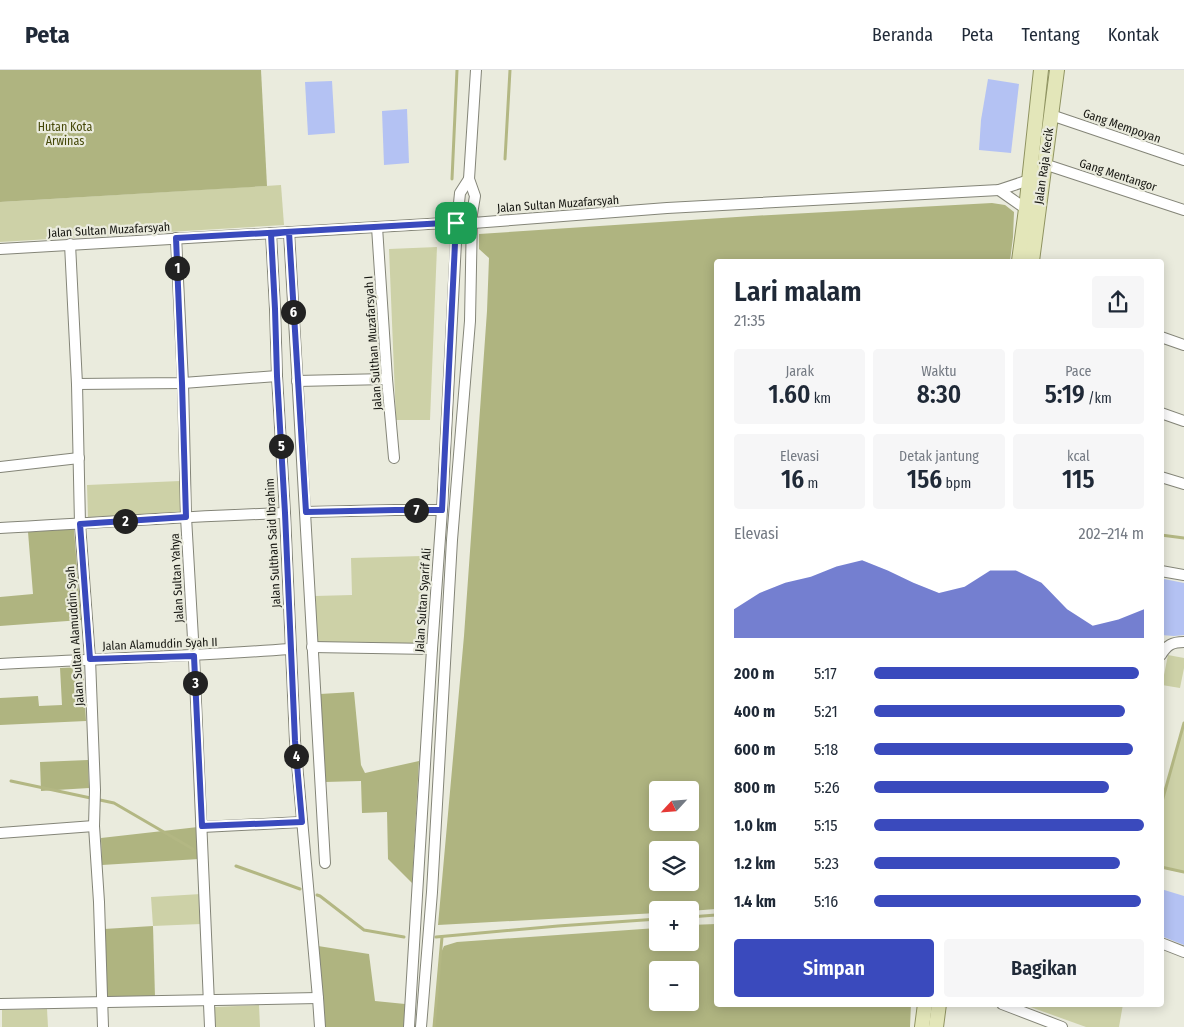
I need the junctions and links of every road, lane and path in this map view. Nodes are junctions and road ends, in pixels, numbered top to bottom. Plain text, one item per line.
1 (476, 70) edge
2 (1041, 70) edge
3 (1057, 70) edge
4 (1051, 115) junction
5 (1184, 160) edge
6 (1044, 164) junction
7 (469, 179) junction
8 (1029, 180) junction
9 (999, 190) junction
10 (1026, 208) junction
11 (1184, 210) edge
12 (456, 223) junction
13 (472, 223) junction
14 (378, 227) junction
15 (289, 232) junction
16 (271, 234) junction
17 (176, 238) junction
18 (70, 244) junction
19 (0, 249) edge
20 (1019, 259) edge
21 (1032, 259) edge
22 (1164, 338) edge
23 (1184, 345) edge
24 (277, 376) junction
25 (387, 379) junction
26 (297, 381) junction
27 (182, 383) junction
28 (77, 384) junction
29 (1164, 414) edge
30 (1184, 421) edge
31 (79, 458) junction
32 (394, 458) dead end
33 (0, 467) edge
34 (1164, 479) edge
35 (1184, 484) edge
36 (442, 510) junction
37 (306, 512) junction
38 (285, 513) junction
39 (186, 517) junction
40 (80, 524) junction
41 (0, 528) edge
42 (1164, 572) edge
43 (1184, 575) edge
44 (1184, 642) edge
45 (1166, 644) edge
46 (312, 647) junction
47 (290, 649) junction
48 (432, 649) junction
49 (194, 656) junction
50 (90, 659) junction
51 (0, 664) edge
52 (302, 822) junction
53 (94, 826) junction
54 (202, 826) junction
55 (0, 833) edge
56 (325, 863) dead end
57 (416, 902) junction
58 (431, 904) junction
59 (1164, 945) edge
60 (1184, 952) edge
61 (318, 998) junction
62 (209, 1001) junction
63 (102, 1002) junction
64 (0, 1004) edge
65 (925, 1007) edge
66 (939, 1007) edge
67 (1010, 1007) edge
68 (103, 1027) edge
69 (210, 1027) edge
70 (320, 1027) edge
71 (409, 1027) edge
72 (421, 1027) edge
73 (922, 1027) edge
74 (936, 1027) edge
75 (1062, 1027) edge

1 - 7 street, Jalan Sultan Syarif Ali
2 - 8 main road, Jalan Raja Kecik
3 - 4 main road, Jalan Raja Kecik
4 - 5 street, Gang Mempoyan
4 - 6 main road, Jalan Raja Kecik
6 - 11 street, Gang Mentangor
6 - 21 main road, Jalan Raja Kecik
7 - 12 street, Jalan Sultan Syarif Ali
7 - 13 street, Jalan Sultan Syarif Ali
8 - 9 street, Jalan Sultan Muzafarsyah
8 - 10 main road, Jalan Raja Kecik
9 - 10 street
9 - 13 street, Jalan Sultan Muzafarsyah
10 - 20 main road, Jalan Raja Kecik
12 - 13 street, Jalan Sultan Muzafarsyah
12 - 14 street, Jalan Sultan Muzafarsyah
12 - 36 street, Jalan Sultan Syarif Ali
13 - 58 street, Jalan Sultan Syarif Ali
14 - 15 street, Jalan Sultan Muzafarsyah
14 - 25 street, Jalan Sulthan Muzafarsyah I
15 - 16 street, Jalan Sultan Muzafarsyah
15 - 26 street
16 - 17 street, Jalan Sultan Muzafarsyah
16 - 24 street, Jalan Sulthan Said Ibrahim
17 - 18 street, Jalan Sultan Muzafarsyah
17 - 27 street, Jalan Sultan Yahya
18 - 19 street, Jalan Sultan Muzafarsyah
18 - 28 street, Jalan Sultan Alamuddin Syah
22 - 23 street
24 - 27 street
24 - 38 street, Jalan Sulthan Said Ibrahim
25 - 26 street
25 - 32 street, Jalan Sulthan Muzafarsyah I
26 - 37 street
27 - 28 street
27 - 39 street, Jalan Sultan Yahya
28 - 31 street, Jalan Sultan Alamuddin Syah
29 - 30 street
31 - 33 street
31 - 40 street, Jalan Sultan Alamuddin Syah
34 - 35 street
36 - 37 street
36 - 48 street, Jalan Sultan Syarif Ali
37 - 46 street
38 - 39 street
38 - 47 street, Jalan Sulthan Said Ibrahim
39 - 40 street
39 - 49 street, Jalan Sultan Yahya
40 - 41 street
40 - 50 street, Jalan Sultan Alamuddin Syah
42 - 43 street
44 - 45 street
46 - 48 street
46 - 56 street
47 - 49 street, Jalan Alamuddin Syah II
47 - 52 street, Jalan Sulthan Said Ibrahim
48 - 57 street, Jalan Sultan Syarif Ali
49 - 50 street, Jalan Alamuddin Syah II
49 - 54 street, Jalan Sultan Yahya
50 - 51 street, Jalan Alamuddin Syah II
50 - 53 street, Jalan Sultan Alamuddin Syah
52 - 54 street
52 - 61 street, Jalan Sulthan Said Ibrahim
53 - 55 street
53 - 63 street, Jalan Sultan Alamuddin Syah
54 - 62 street, Jalan Sultan Yahya
57 - 58 street
57 - 71 street, Jalan Sultan Syarif Ali
58 - 72 street, Jalan Sultan Syarif Ali
59 - 60 street
61 - 62 street
61 - 70 street, Jalan Sulthan Said Ibrahim
62 - 63 street
62 - 69 street, Jalan Sultan Yahya
63 - 64 street
63 - 68 street, Jalan Sultan Alamuddin Syah
65 - 73 main road
66 - 74 main road
67 - 75 street

